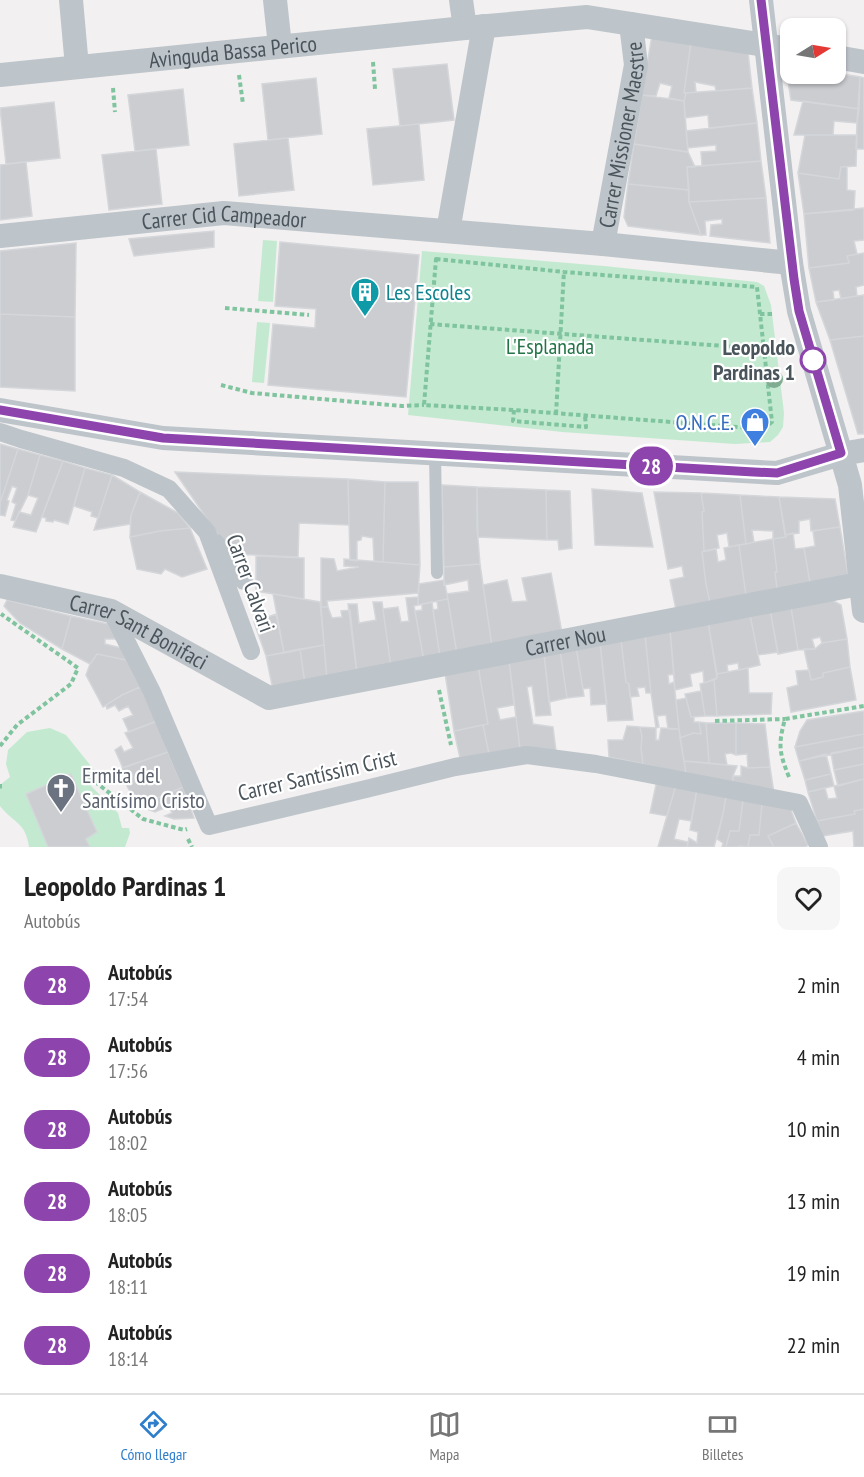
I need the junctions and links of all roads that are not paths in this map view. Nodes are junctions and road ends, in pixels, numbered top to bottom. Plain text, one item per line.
1 (70, 0) edge
2 (275, 0) edge
3 (462, 0) edge
4 (761, 0) edge
5 (631, 24) junction
6 (474, 27) junction
7 (766, 45) junction
8 (280, 46) junction
9 (780, 47) edge
10 (846, 59) edge
11 (864, 62) edge
12 (77, 67) junction
13 (0, 75) edge
14 (448, 231) junction
15 (0, 236) edge
16 (603, 244) junction
17 (791, 263) junction
18 (0, 410) edge
19 (0, 432) edge
20 (852, 452) edge
21 (435, 453) junction
22 (207, 532) junction
23 (437, 573) dead end
24 (244, 581) dead end
25 (862, 583) edge
26 (0, 586) edge
27 (111, 611) junction
28 (864, 611) edge
29 (251, 651) dead end
30 (269, 698) joint
31 (819, 847) edge

1 - 12 street
2 - 8 street
3 - 6 street
4 - 7 street
5 - 6 street, Avinguda Bassa Perico
5 - 7 street, Avinguda Bassa Perico
5 - 16 street, Carrer Missioner Maestre
6 - 8 street, Avinguda Bassa Perico
6 - 14 street
7 - 9 street, Avinguda Bassa Perico
7 - 17 street
8 - 12 street, Avinguda Bassa Perico
10 - 11 street
12 - 13 street, Avinguda Bassa Perico
14 - 15 street, Carrer Cid Campeador
14 - 16 street, Carrer Cid Campeador
16 - 17 street, Carrer Cid Campeador
17 - 20 street
18 - 21 street
19 - 22 street, Carrer Calvari
20 - 21 street
20 - 25 street
21 - 23 lane
22 - 24 street, Carrer Calvari
22 - 29 street, Carrer Calvari
25 - 28 street
25 - 30 street, Carrer Nou
26 - 27 street, Carrer Sant Bonifaci
27 - 30 street, Carrer Sant Bonifaci
27 - 31 street, Carrer Santíssim Crist

